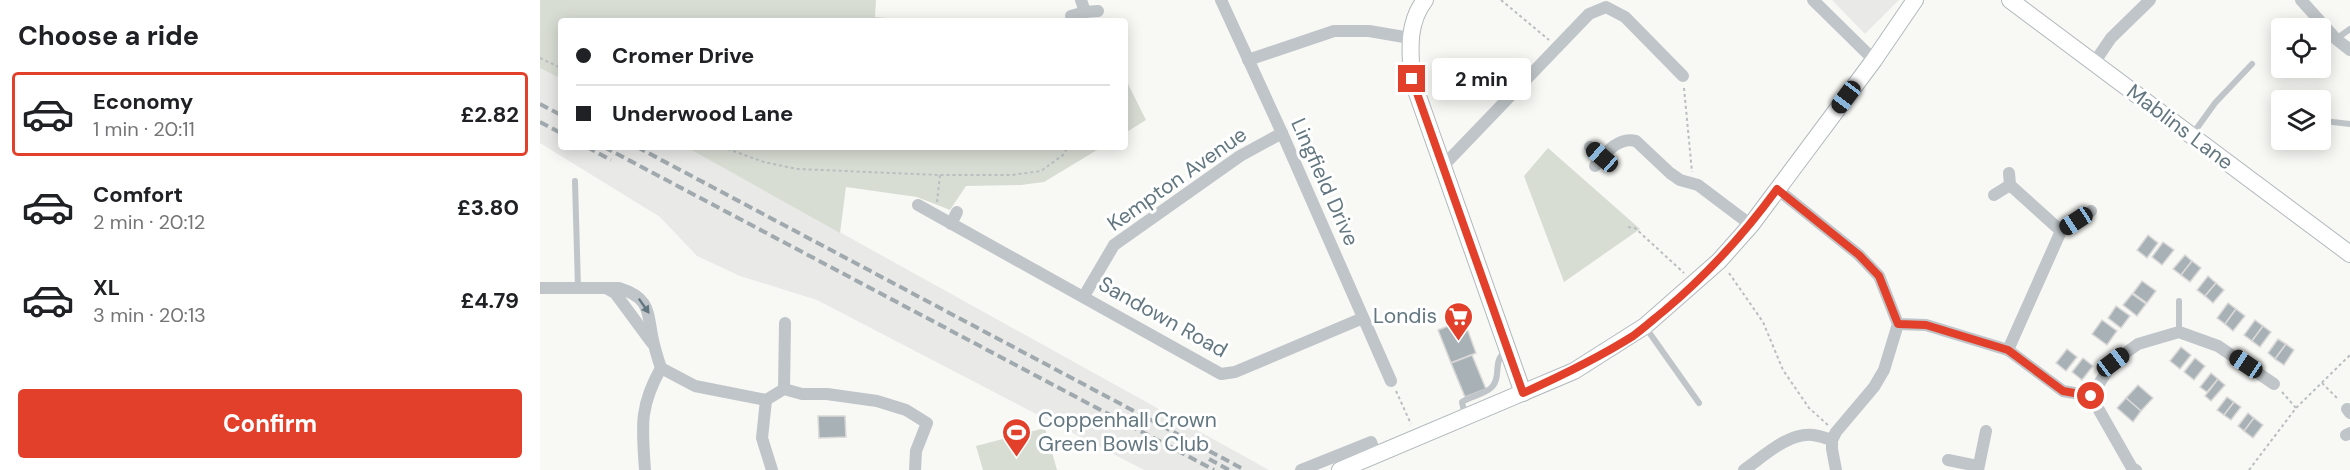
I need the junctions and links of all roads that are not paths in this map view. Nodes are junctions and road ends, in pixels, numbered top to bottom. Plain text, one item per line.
1 (1221, 0) edge
2 (1425, 0) edge
3 (1813, 0) edge
4 (1915, 0) edge
5 (2010, 0) edge
6 (2150, 0) edge
7 (2301, 0) edge
8 (1088, 8) edge
9 (1071, 16) dead end
10 (2350, 29) edge
11 (1410, 38) junction
12 (2336, 39) junction
13 (2350, 50) edge
14 (1248, 60) junction
15 (1874, 60) junction
16 (2094, 63) junction
17 (2252, 64) dead end
18 (1683, 76) road end
19 (2331, 122) edge
20 (2350, 124) edge
21 (1282, 133) junction
22 (2192, 135) junction
23 (1590, 147) dead end
24 (1444, 165) junction
25 (575, 181) dead end
26 (1777, 189) junction
27 (1994, 195) dead end
28 (918, 205) dead end
29 (2091, 211) dead end
30 (957, 212) dead end
31 (951, 224) junction
32 (1751, 225) junction
33 (2061, 231) junction
34 (2350, 254) edge
35 (540, 288) edge
36 (578, 288) junction
37 (1084, 296) junction
38 (2179, 301) dead end
39 (1363, 318) junction
40 (785, 323) dead end
41 (1898, 324) junction
42 (1645, 326) junction
43 (2179, 332) junction
44 (1509, 350) junction
45 (2008, 350) junction
46 (661, 368) junction
47 (1390, 381) road end
48 (2274, 384) road end
49 (784, 389) junction
50 (1523, 393) junction
51 (2091, 396) junction
52 (766, 400) junction
53 (1699, 403) dead end
54 (1465, 417) junction
55 (927, 423) junction
56 (940, 426) dead end
57 (1986, 431) dead end
58 (1834, 436) junction
59 (1376, 454) junction
60 (1948, 460) dead end
61 (1977, 468) edge
62 (645, 470) edge
63 (772, 470) edge
64 (915, 470) edge
65 (1301, 470) edge
66 (1340, 470) edge
67 (1744, 470) edge
68 (1836, 470) edge
69 (2136, 470) edge

1 - 14 street, Lingfield Drive
2 - 11 street
3 - 15 street
4 - 15 street
5 - 16 street, Mablins Lane
6 - 16 street
7 - 12 street
8 - 9 street
10 - 12 lane
11 - 14 street
11 - 24 street
12 - 13 street
14 - 21 street, Lingfield Drive
15 - 26 street
16 - 22 street, Mablins Lane
17 - 22 lane
18 - 24 street
19 - 20 lane
21 - 37 street, Kempton Avenue
21 - 39 street, Lingfield Drive
22 - 34 street, Mablins Lane
23 - 32 street
24 - 44 street
25 - 36 lane
26 - 32 street
26 - 41 street
27 - 33 street
28 - 31 street, Sandown Road
29 - 33 street
30 - 31 street
31 - 37 street, Sandown Road
32 - 42 street
33 - 45 street
35 - 36 street
36 - 46 street
37 - 39 street, Sandown Road
38 - 43 lane
39 - 47 street, Lingfield Drive
40 - 49 street
41 - 45 street
41 - 58 street
42 - 50 street
42 - 53 lane
43 - 48 street
43 - 51 street
44 - 50 street
44 - 54 lane
45 - 51 street
46 - 52 street
46 - 62 street
49 - 52 street
49 - 55 street
50 - 54 street
51 - 69 street
52 - 63 street
54 - 59 street
55 - 56 street
55 - 64 street
57 - 61 street
58 - 67 street
58 - 68 street
59 - 65 street
59 - 66 street
60 - 61 street

